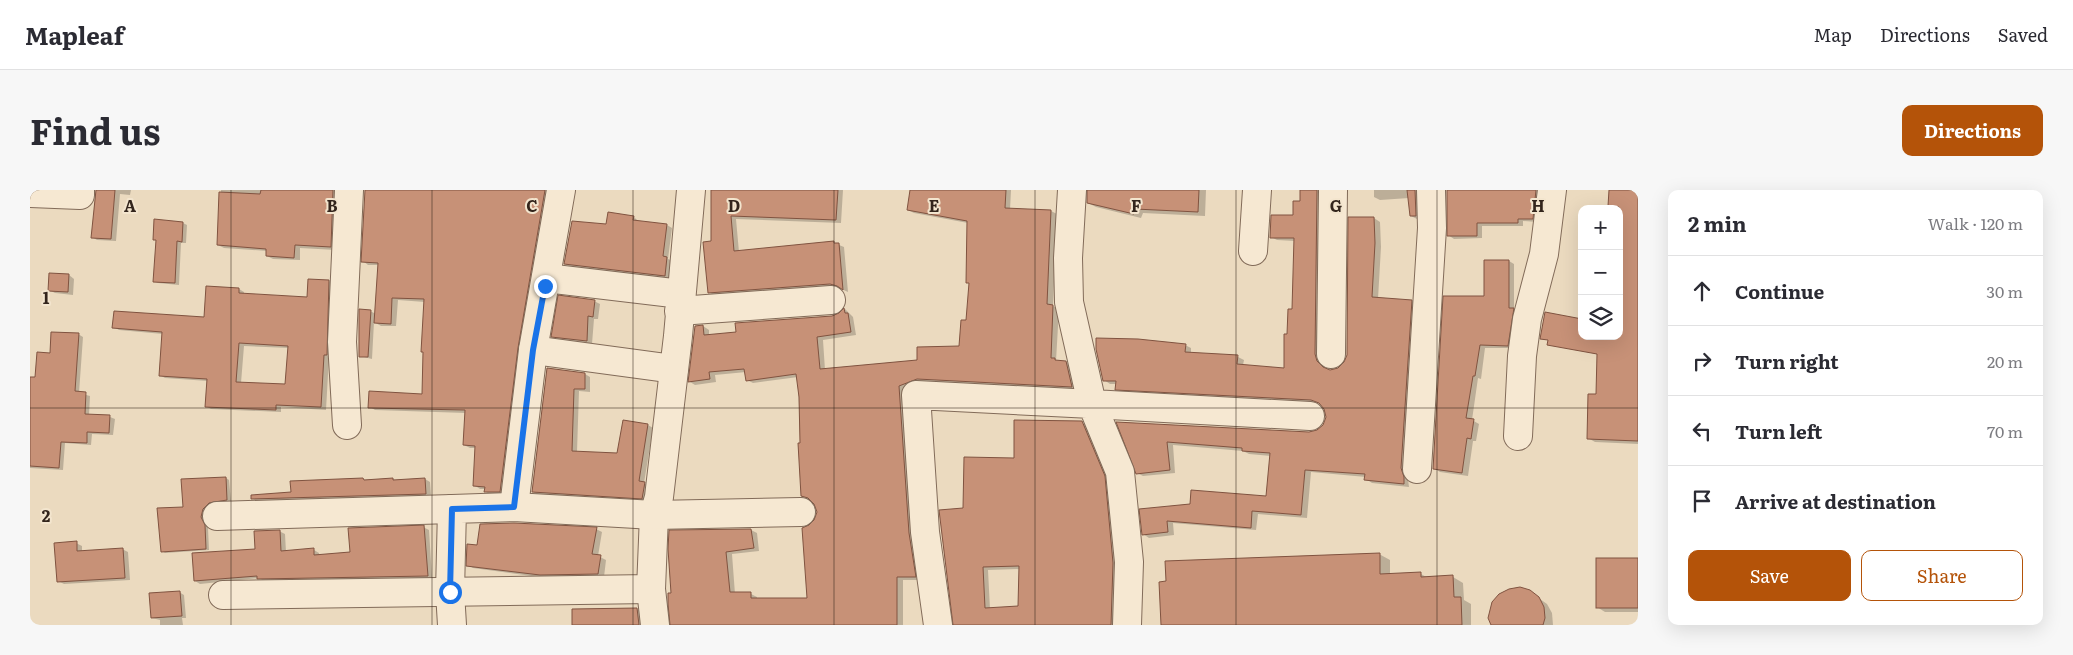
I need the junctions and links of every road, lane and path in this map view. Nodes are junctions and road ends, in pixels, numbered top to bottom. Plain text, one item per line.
1 (80, 190) edge
2 (349, 190) edge
3 (561, 190) edge
4 (691, 190) edge
5 (1072, 190) edge
6 (1256, 190) edge
7 (1333, 190) edge
8 (1430, 190) edge
9 (1552, 190) edge
10 (30, 192) edge
11 (1253, 251) dead end
12 (546, 278) junction
13 (831, 300) dead end
14 (680, 302) junction
15 (533, 350) junction
16 (1331, 354) dead end
17 (674, 369) junction
18 (1092, 404) junction
19 (1310, 416) dead end
20 (346, 425) dead end
21 (1518, 436) dead end
22 (1417, 469) dead end
23 (514, 507) junction
24 (452, 509) junction
25 (801, 512) dead end
26 (654, 515) junction
27 (217, 516) dead end
28 (651, 589) junction
29 (450, 592) junction
30 (222, 595) dead end
31 (452, 625) edge
32 (655, 625) edge
33 (938, 625) edge
34 (1127, 625) edge

1 - 10 street
2 - 20 street
3 - 12 street
4 - 14 street
5 - 18 street
6 - 11 street
7 - 16 street
8 - 22 street
9 - 21 street
12 - 14 street
12 - 15 street
13 - 14 street
14 - 17 street
15 - 17 street
15 - 23 street
17 - 26 street
18 - 19 street
18 - 33 street
18 - 34 street
23 - 24 street
23 - 26 street
24 - 27 street
24 - 29 street
25 - 26 street
26 - 28 street
28 - 29 street
28 - 32 street
29 - 30 street
29 - 31 street

